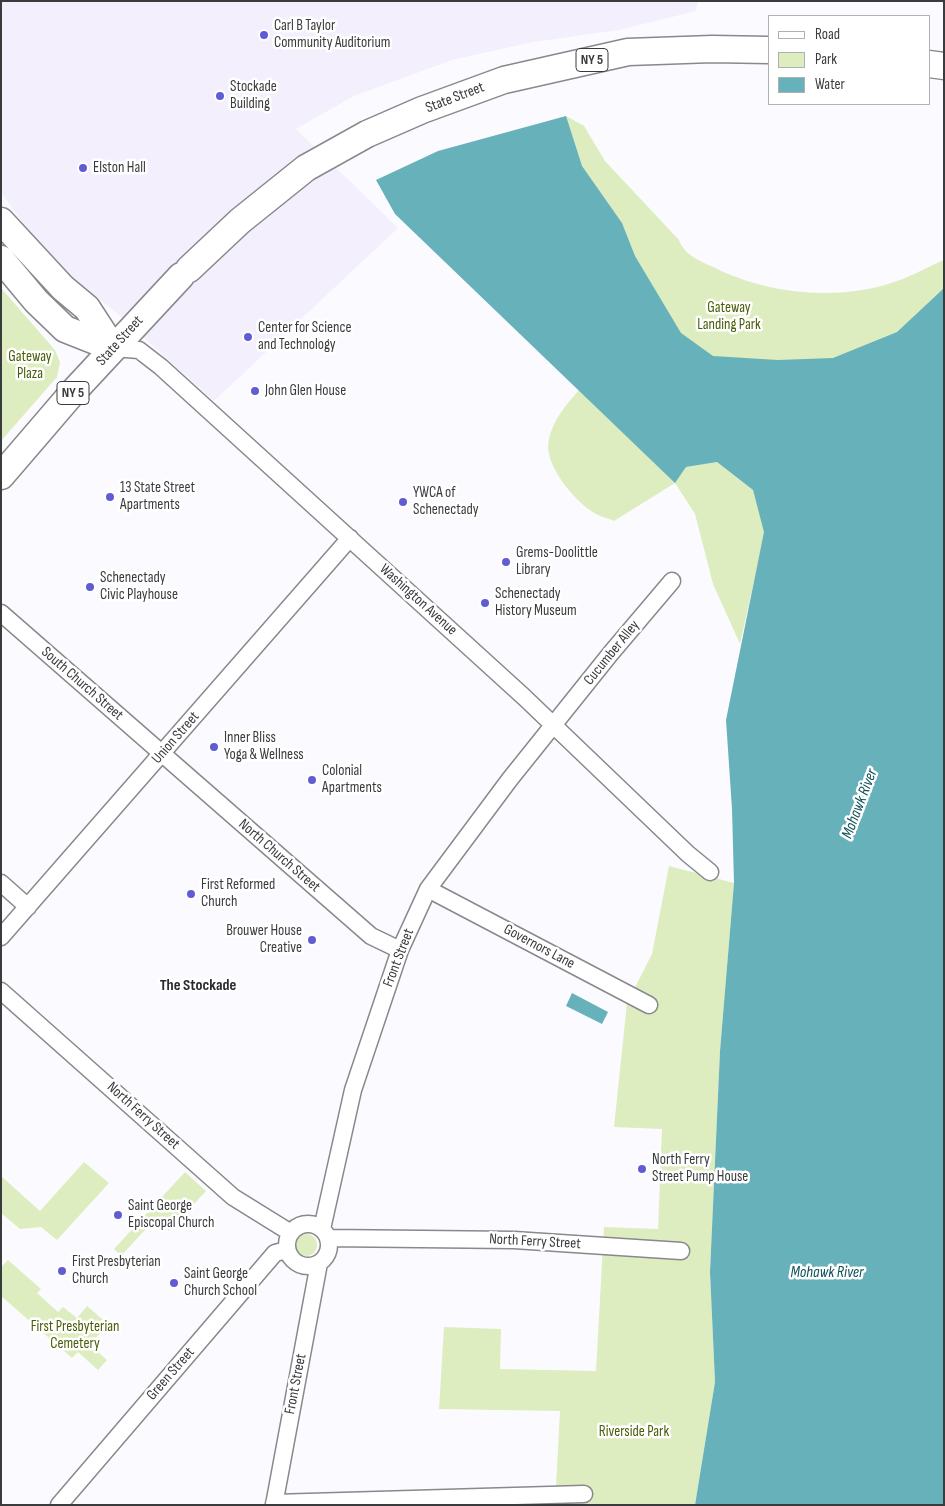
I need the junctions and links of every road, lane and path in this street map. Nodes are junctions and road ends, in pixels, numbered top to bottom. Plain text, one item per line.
1 (768, 50) edge
2 (930, 64) edge
3 (944, 66) edge
4 (1, 221) edge
5 (1, 259) edge
6 (113, 348) junction
7 (1, 476) edge
8 (350, 538) junction
9 (672, 581) dead end
10 (4, 622) edge
11 (554, 726) junction
12 (163, 754) junction
13 (710, 872) dead end
14 (1, 883) edge
15 (428, 889) junction
16 (28, 907) junction
17 (1, 937) edge
18 (400, 950) junction
19 (1, 991) edge
20 (649, 1005) dead end
21 (290, 1233) junction
22 (325, 1233) junction
23 (288, 1250) junction
24 (682, 1251) dead end
25 (319, 1263) junction
26 (584, 1494) dead end
27 (274, 1504) edge
28 (59, 1505) edge

1 - 6 main road, State Street / NY 5
2 - 3 main road
4 - 6 main road
5 - 6 main road, Washington Avenue
6 - 7 main road, State Street / NY 5
6 - 8 street, Washington Avenue
8 - 11 street, Washington Avenue
8 - 12 street, Union Street
9 - 11 street, Cucumber Alley
10 - 12 street, South Church Street
11 - 13 street, Washington Avenue
11 - 15 street, Front Street
12 - 16 street, Union Street
12 - 18 street, North Church Street
14 - 16 street
15 - 18 street, Front Street
15 - 20 street, Governors Lane
16 - 17 street, Union Street
18 - 22 street, Front Street
19 - 21 street, North Ferry Street
21 - 22 street
21 - 23 street
22 - 24 street, North Ferry Street
22 - 25 street, Front Street
23 - 25 street
23 - 28 street, Green Street
25 - 27 street, Front Street
26 - 27 street

